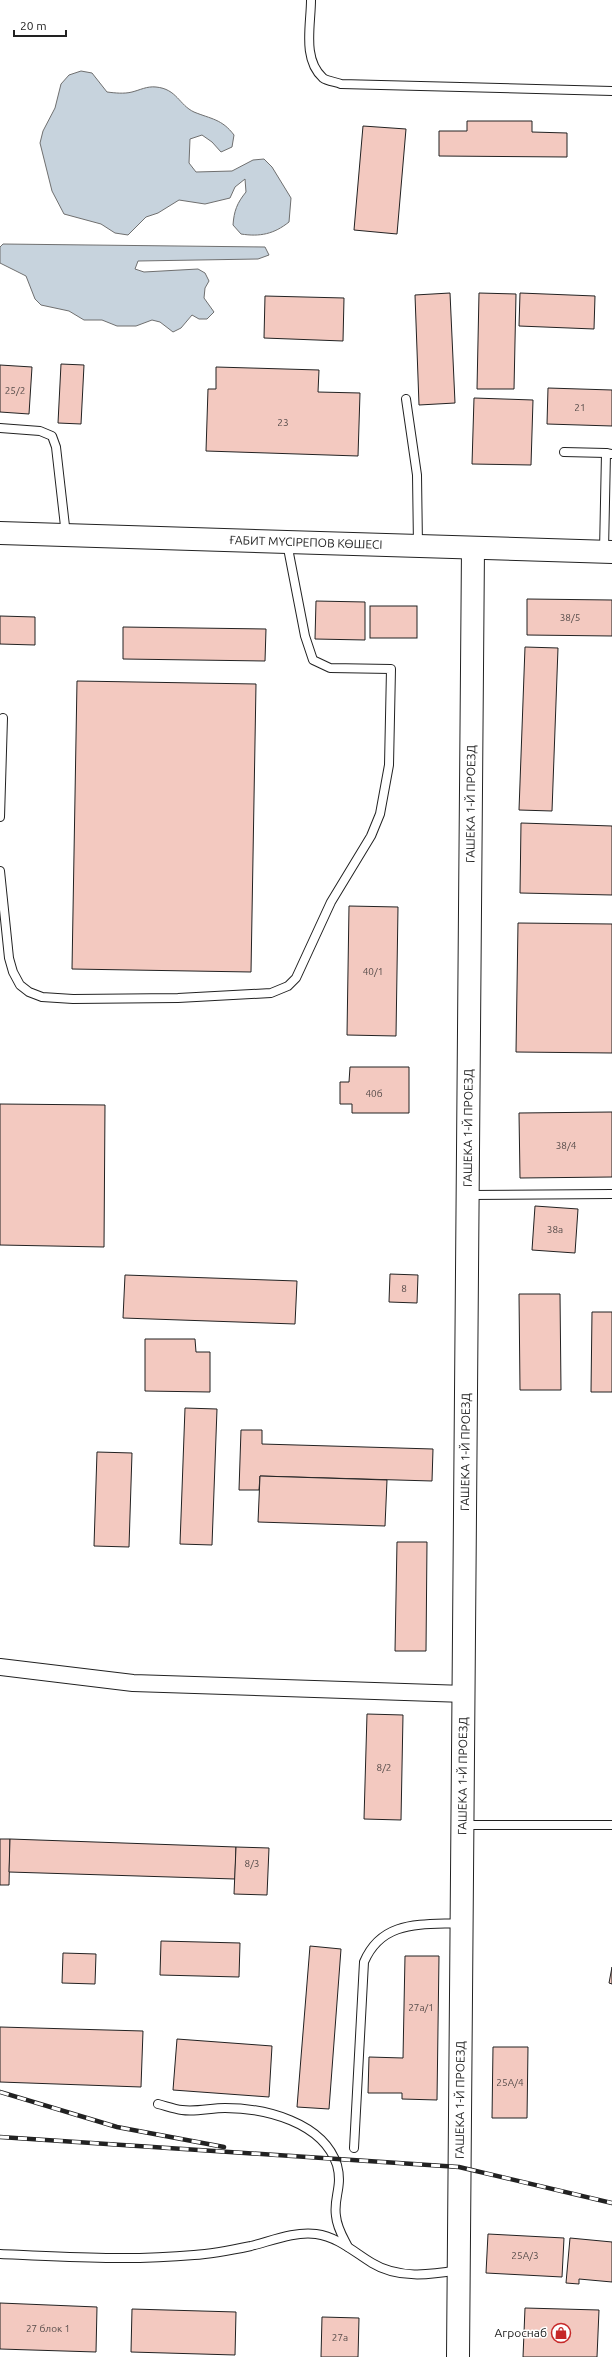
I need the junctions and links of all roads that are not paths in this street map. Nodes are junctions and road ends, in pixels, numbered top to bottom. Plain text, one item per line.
1 (312, 0) edge
2 (612, 91) edge
3 (406, 399) dead end
4 (0, 428) edge
5 (564, 452) dead end
6 (609, 454) edge
7 (0, 533) edge
8 (66, 535) junction
9 (287, 542) junction
10 (418, 546) junction
11 (473, 548) junction
12 (608, 552) edge
13 (3, 718) dead end
14 (0, 817) edge
15 (0, 871) edge
16 (612, 1194) edge
17 (469, 1195) junction
18 (0, 1667) edge
19 (464, 1694) junction
20 (464, 1825) junction
21 (612, 1825) edge
22 (463, 1923) junction
23 (158, 2104) dead end
24 (354, 2148) dead end
25 (348, 2248) junction
26 (0, 2254) edge
27 (458, 2270) junction
28 (458, 2357) edge

1 - 2 lane
3 - 10 lane
4 - 8 lane
5 - 6 lane
6 - 12 lane
7 - 8 main road, ҒАБИТ МҮСІРЕПОВ КӨШЕСІ
8 - 9 main road, ҒАБИТ МҮСІРЕПОВ КӨШЕСІ
9 - 10 main road, ҒАБИТ МҮСІРЕПОВ КӨШЕСІ
9 - 15 lane
10 - 11 main road, ҒАБИТ МҮСІРЕПОВ КӨШЕСІ
11 - 12 main road, ҒАБИТ МҮСІРЕПОВ КӨШЕСІ
11 - 17 main road, ГАШЕКА 1-Й ПРОЕЗД
13 - 14 lane
16 - 17 lane
17 - 19 main road, ГАШЕКА 1-Й ПРОЕЗД
18 - 19 street
19 - 20 main road, ГАШЕКА 1-Й ПРОЕЗД
20 - 21 lane
20 - 22 main road, ГАШЕКА 1-Й ПРОЕЗД
22 - 24 lane
22 - 27 main road, ГАШЕКА 1-Й ПРОЕЗД
23 - 25 lane
25 - 26 lane
25 - 27 lane
27 - 28 main road, ГАШЕКА 1-Й ПРОЕЗД

